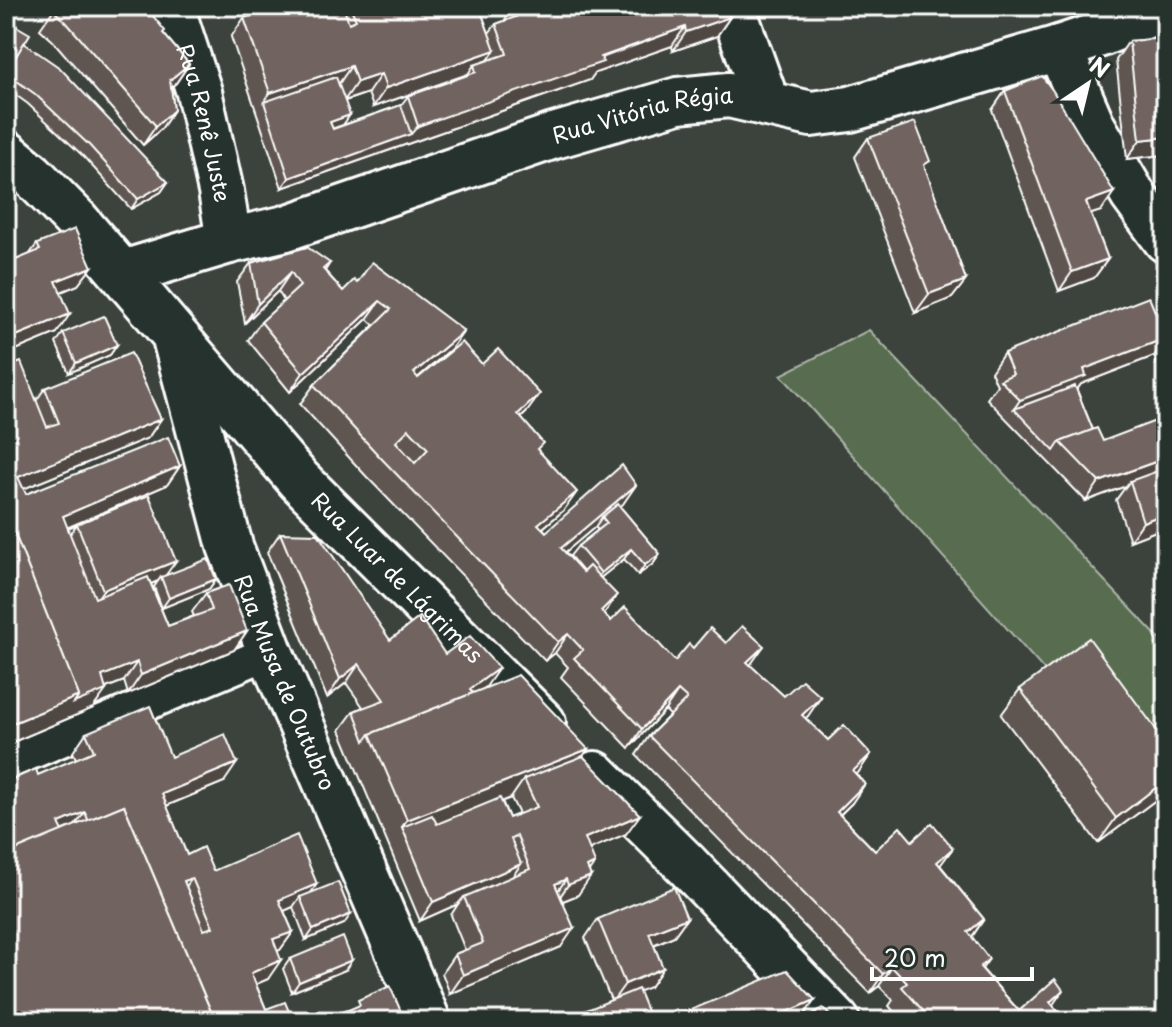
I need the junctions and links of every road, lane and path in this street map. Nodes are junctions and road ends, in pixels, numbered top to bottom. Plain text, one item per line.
1 (171, 6) edge
2 (732, 6) edge
3 (1166, 7) edge
4 (1059, 48) junction
5 (767, 104) junction
6 (6, 153) edge
7 (1166, 240) edge
8 (229, 241) junction
9 (123, 273) junction
10 (174, 334) junction
11 (270, 652) junction
12 (6, 763) edge
13 (428, 1021) edge
14 (837, 1021) edge

1 - 8 street, Rua Renê Juste
2 - 5 street
3 - 4 street, Rua Vitória Régia
4 - 5 street, Rua Vitória Régia
4 - 7 street
5 - 8 street, Rua Vitória Régia
6 - 9 street, Rua Luar de Lágrimas
8 - 9 street, Rua Vitória Régia
9 - 10 street, Rua Luar de Lágrimas
10 - 11 street, Rua Musa de Outubro
10 - 14 street, Rua Luar de Lágrimas
11 - 12 lane
11 - 13 street, Rua Musa de Outubro

